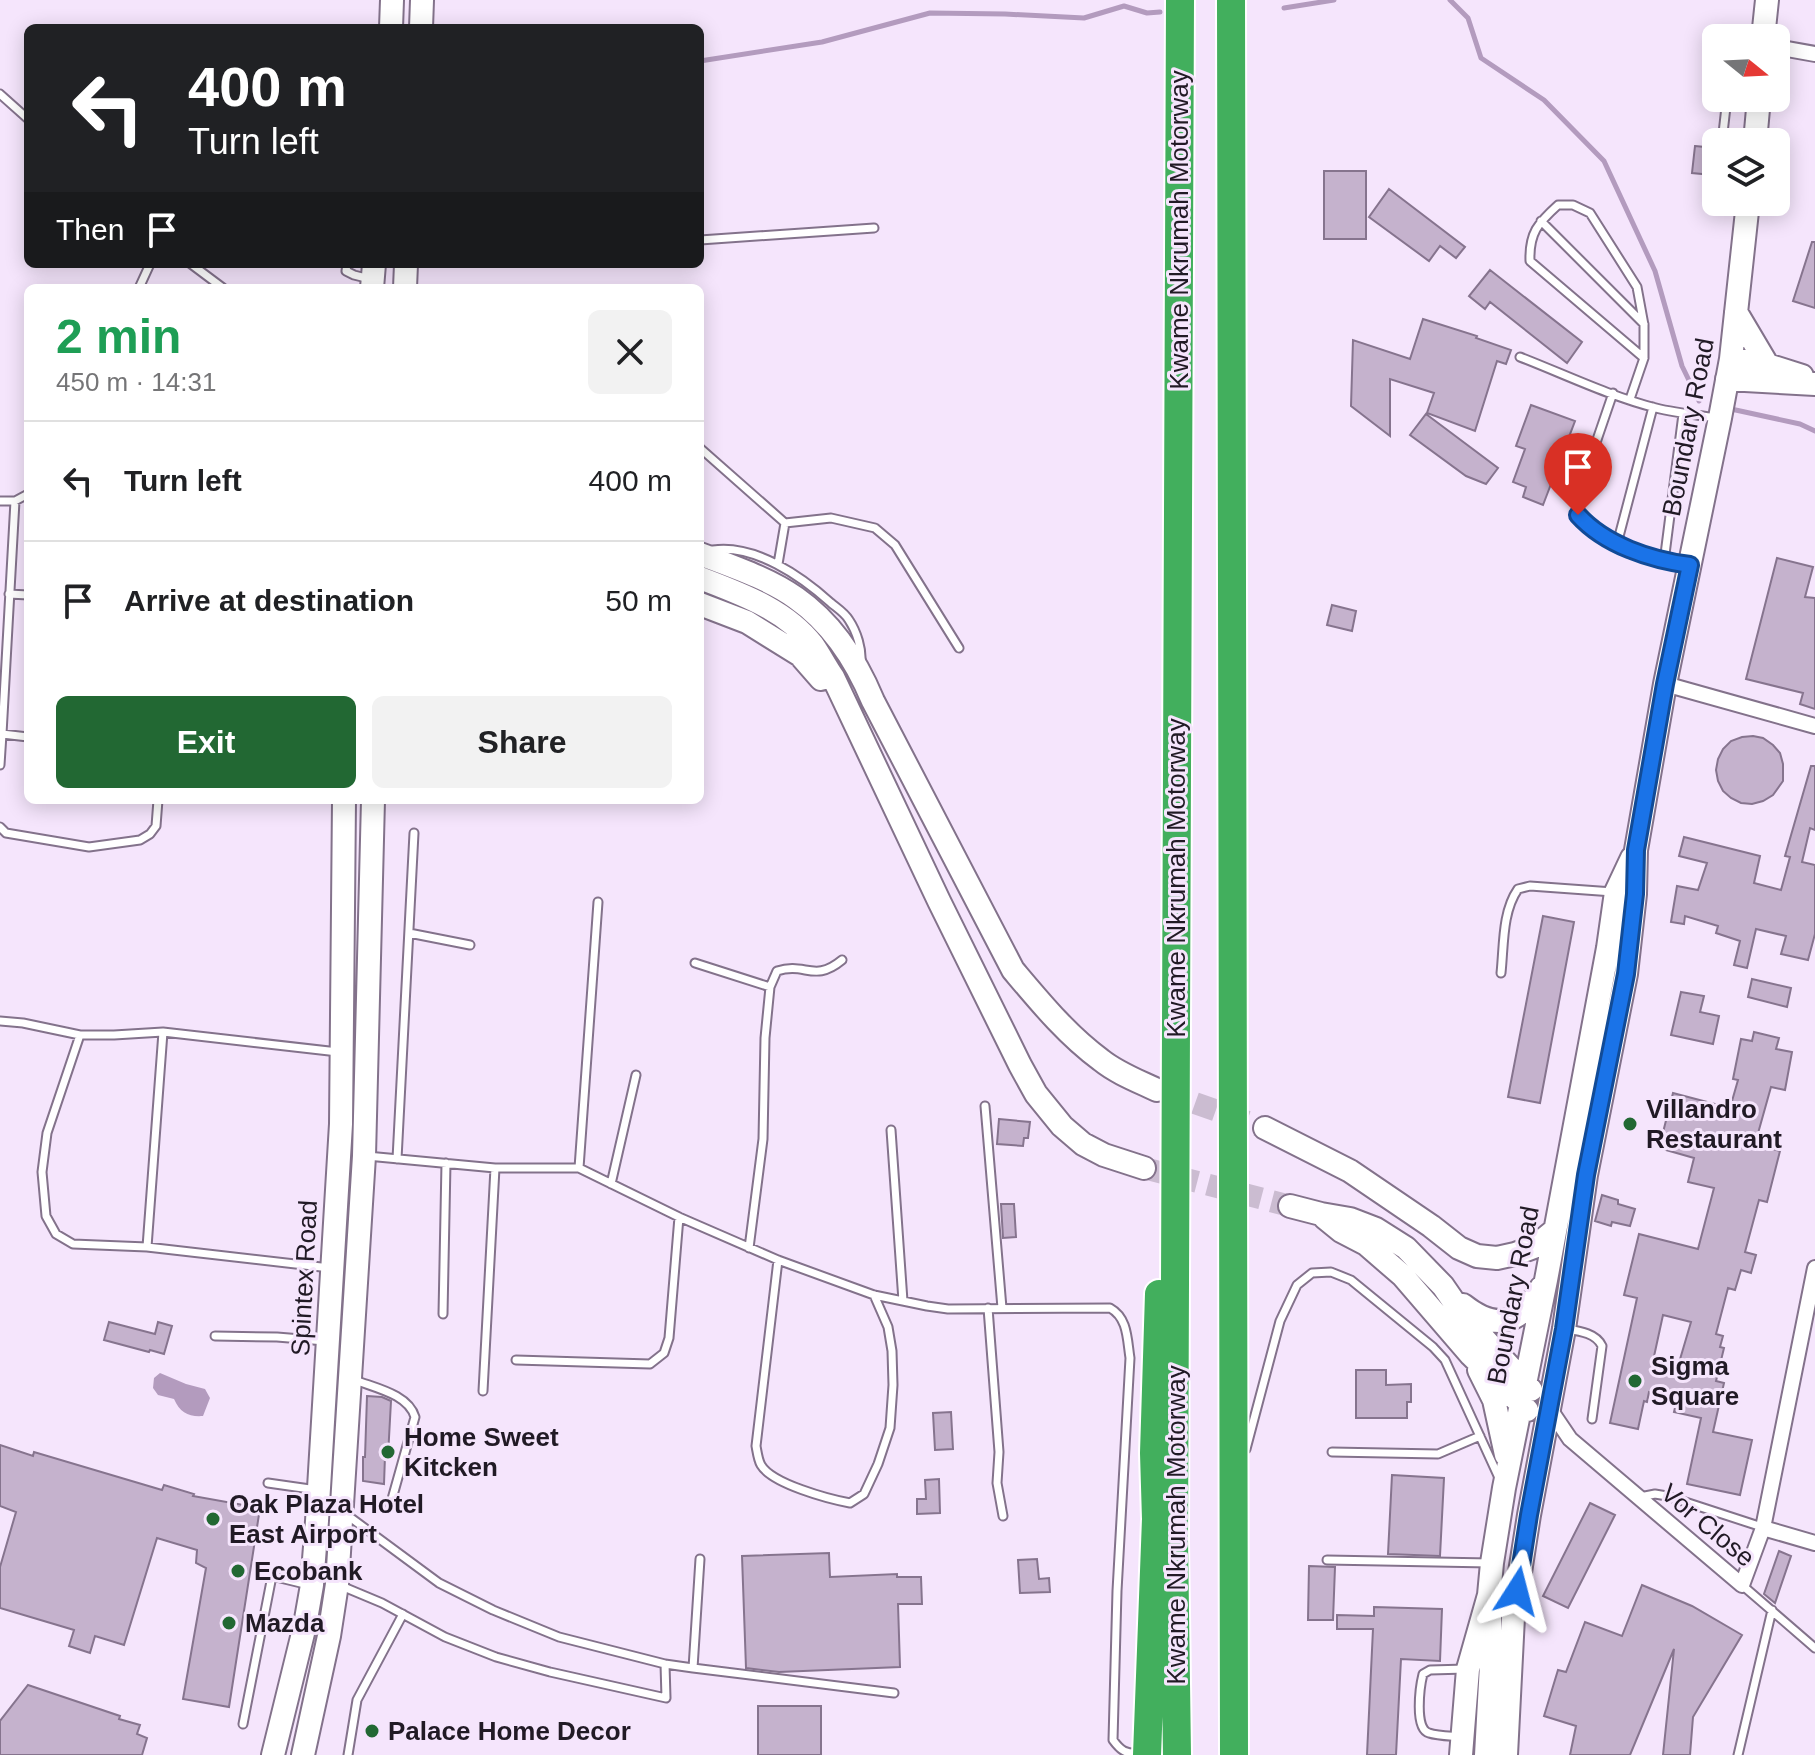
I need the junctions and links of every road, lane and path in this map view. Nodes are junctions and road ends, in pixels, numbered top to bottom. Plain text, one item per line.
1 (392, 0) edge
2 (422, 0) edge
3 (1180, 0) edge
4 (1231, 0) edge
5 (1767, 0) edge
6 (391, 24) edge
7 (421, 24) edge
8 (1764, 24) edge
9 (1790, 50) edge
10 (1815, 54) edge
11 (0, 94) edge
12 (24, 116) edge
13 (1746, 216) edge
14 (1541, 221) junction
15 (874, 228) dead end
16 (704, 240) edge
17 (196, 268) edge
18 (346, 268) edge
19 (373, 277) edge
20 (218, 284) edge
21 (1736, 312) junction
22 (1644, 325) junction
23 (1520, 357) dead end
24 (1644, 358) junction
25 (1729, 369) junction
26 (1765, 374) junction
27 (1815, 382) edge
28 (1613, 393) junction
29 (1630, 399) junction
30 (1653, 407) junction
31 (1722, 411) junction
32 (1683, 414) junction
33 (704, 452) edge
34 (24, 496) edge
35 (0, 501) edge
36 (15, 501) junction
37 (785, 523) junction
38 (1617, 544) junction
39 (704, 552) edge
40 (704, 555) edge
41 (1664, 562) junction
42 (778, 564) junction
43 (1690, 565) junction
44 (704, 580) edge
45 (9, 594) junction
46 (24, 595) edge
47 (704, 606) edge
48 (959, 648) dead end
49 (861, 672) junction
50 (1665, 684) junction
51 (846, 707) junction
52 (1815, 726) edge
53 (2, 734) edge
54 (24, 737) edge
55 (0, 765) edge
56 (916, 784) junction
57 (158, 804) edge
58 (344, 804) edge
59 (373, 804) edge
60 (389, 804) edge
61 (0, 827) edge
62 (905, 829) junction
63 (414, 833) dead end
64 (1625, 893) junction
65 (598, 902) dead end
66 (409, 933) junction
67 (370, 939) junction
68 (470, 945) dead end
69 (842, 960) dead end
70 (695, 963) dead end
71 (1501, 973) dead end
72 (770, 987) junction
73 (0, 1021) edge
74 (163, 1032) junction
75 (80, 1035) junction
76 (341, 1052) junction
77 (636, 1075) dead end
78 (1157, 1090) tunnel mouth
79 (985, 1106) dead end
80 (1265, 1128) tunnel mouth
81 (891, 1130) dead end
82 (364, 1156) junction
83 (397, 1159) junction
84 (446, 1163) junction
85 (495, 1168) junction
86 (579, 1168) junction
87 (1144, 1168) tunnel mouth
88 (611, 1184) junction
89 (1175, 1203) junction
90 (1290, 1206) tunnel mouth
91 (1321, 1214) junction
92 (679, 1217) junction
93 (1555, 1230) junction
94 (147, 1247) junction
95 (749, 1248) junction
96 (778, 1260) junction
97 (332, 1268) junction
98 (1815, 1268) edge
99 (1546, 1280) junction
100 (874, 1295) junction
101 (1450, 1295) junction
102 (903, 1301) junction
103 (988, 1308) junction
104 (1002, 1308) junction
105 (443, 1314) dead end
106 (1564, 1329) junction
107 (215, 1336) dead end
108 (328, 1342) junction
109 (1471, 1355) junction
110 (516, 1360) dead end
111 (350, 1378) junction
112 (483, 1391) dead end
113 (1522, 1393) junction
114 (1547, 1419) junction
115 (1592, 1419) dead end
116 (1480, 1436) junction
117 (1570, 1439) junction
118 (1332, 1452) dead end
119 (1244, 1454) dead end
120 (1508, 1464) junction
121 (1241, 1469) dead end
122 (268, 1483) dead end
123 (1504, 1488) junction
124 (319, 1490) junction
125 (1638, 1497) junction
126 (1233, 1498) junction
127 (390, 1506) dead end
128 (342, 1511) junction
129 (1003, 1516) dead end
130 (1763, 1528) junction
131 (1815, 1543) edge
132 (700, 1559) dead end
133 (1327, 1560) dead end
134 (1492, 1563) junction
135 (337, 1584) junction
136 (312, 1585) junction
137 (1742, 1585) junction
138 (1489, 1595) junction
139 (1772, 1610) junction
140 (403, 1614) junction
141 (1815, 1648) edge
142 (665, 1664) junction
143 (693, 1668) junction
144 (1468, 1669) junction
145 (894, 1693) dead end
146 (243, 1724) dead end
147 (1462, 1746) edge
148 (1133, 1753) edge
149 (273, 1755) edge
150 (303, 1755) edge
151 (348, 1755) edge
152 (1177, 1755) edge
153 (1234, 1755) edge
154 (1486, 1755) edge
155 (1506, 1755) edge
156 (1738, 1755) edge

1 - 6 main road
2 - 7 main road
3 - 89 highway, Kwame Nkrumah Motorway
4 - 126 highway, Kwame Nkrumah Motorway
5 - 8 main road
9 - 10 street
11 - 12 lane
13 - 21 main road, Boundary Road
14 - 22 lane
14 - 22 lane
14 - 24 lane
15 - 16 lane
17 - 20 lane
18 - 19 lane
21 - 25 main road, Boundary Road
21 - 26 main road
22 - 24 lane
23 - 28 lane
24 - 29 lane
25 - 26 main road
25 - 31 main road, Boundary Road
26 - 27 main road
26 - 31 main road
28 - 29 lane
28 - 38 lane
29 - 30 lane
30 - 32 lane
30 - 38 lane
31 - 32 lane
31 - 43 main road, Boundary Road
32 - 41 lane
33 - 37 lane
34 - 36 lane
35 - 36 lane
36 - 45 lane
37 - 42 lane
37 - 48 lane
38 - 41 lane
39 - 42 lane
40 - 49 main road
41 - 43 lane
42 - 49 lane
43 - 50 main road, Boundary Road
44 - 51 main road
45 - 46 lane
45 - 53 lane
47 - 51 main road
49 - 56 main road
50 - 52 street
50 - 64 main road, Boundary Road
51 - 62 main road
53 - 54 lane
53 - 55 lane
56 - 62 main road
56 - 78 main road
57 - 61 lane
58 - 76 main road, Spintex Road
59 - 67 main road, Spintex Road
60 - 67 main road
62 - 87 main road
63 - 66 lane
64 - 71 lane
64 - 93 main road, Boundary Road
64 - 106 main road, Boundary Road
65 - 86 lane
66 - 68 lane
66 - 83 lane
67 - 82 main road, Spintex Road
69 - 72 lane
70 - 72 lane
72 - 95 lane
73 - 75 lane
74 - 75 lane
74 - 76 lane
74 - 94 lane
75 - 94 lane
76 - 97 main road, Spintex Road
77 - 88 lane
79 - 104 lane
80 - 93 main road
81 - 102 lane
82 - 83 lane
82 - 111 main road, Spintex Road
83 - 84 lane
84 - 85 lane
84 - 105 lane
85 - 86 lane
85 - 112 lane
86 - 88 lane
88 - 92 lane
89 - 148 highway
89 - 152 highway, Kwame Nkrumah Motorway
90 - 91 main road
91 - 101 main road
91 - 109 main road
92 - 95 lane
92 - 110 lane
93 - 99 main road, Boundary Road
94 - 97 lane
95 - 96 lane
96 - 100 lane
96 - 100 lane
97 - 108 main road, Spintex Road
98 - 130 street
99 - 101 main road
99 - 113 main road, Boundary Road
100 - 102 lane
101 - 113 main road
102 - 103 lane
103 - 104 lane
103 - 129 lane
104 - 148 lane
106 - 114 main road, Boundary Road
106 - 115 lane
107 - 108 lane
108 - 124 main road, Spintex Road
109 - 113 main road
109 - 120 main road
111 - 127 lane
111 - 128 main road, Spintex Road
113 - 114 main road
113 - 120 main road, Boundary Road
114 - 117 street, Vor Close
114 - 117 street, Vor Close
114 - 155 main road, Boundary Road
116 - 118 lane
116 - 119 lane
116 - 123 lane
117 - 125 street, Vor Close
120 - 123 main road, Boundary Road
121 - 126 lane
122 - 124 lane
123 - 134 main road, Boundary Road
124 - 136 main road, Spintex Road
125 - 130 lane
125 - 137 street, Vor Close
126 - 153 highway, Kwame Nkrumah Motorway
128 - 135 main road, Spintex Road
128 - 142 lane
130 - 131 street
130 - 137 street
132 - 143 lane
133 - 134 lane
134 - 138 main road, Boundary Road
135 - 140 lane
135 - 150 main road, Spintex Road
136 - 146 lane
136 - 149 main road, Spintex Road
137 - 139 lane, Vor Close
138 - 144 main road, Boundary Road
138 - 154 main road
139 - 141 lane, Vor Close
139 - 156 lane
140 - 142 lane
140 - 151 lane
142 - 143 lane
143 - 145 lane
144 - 147 main road, Boundary Road
144 - 147 lane

